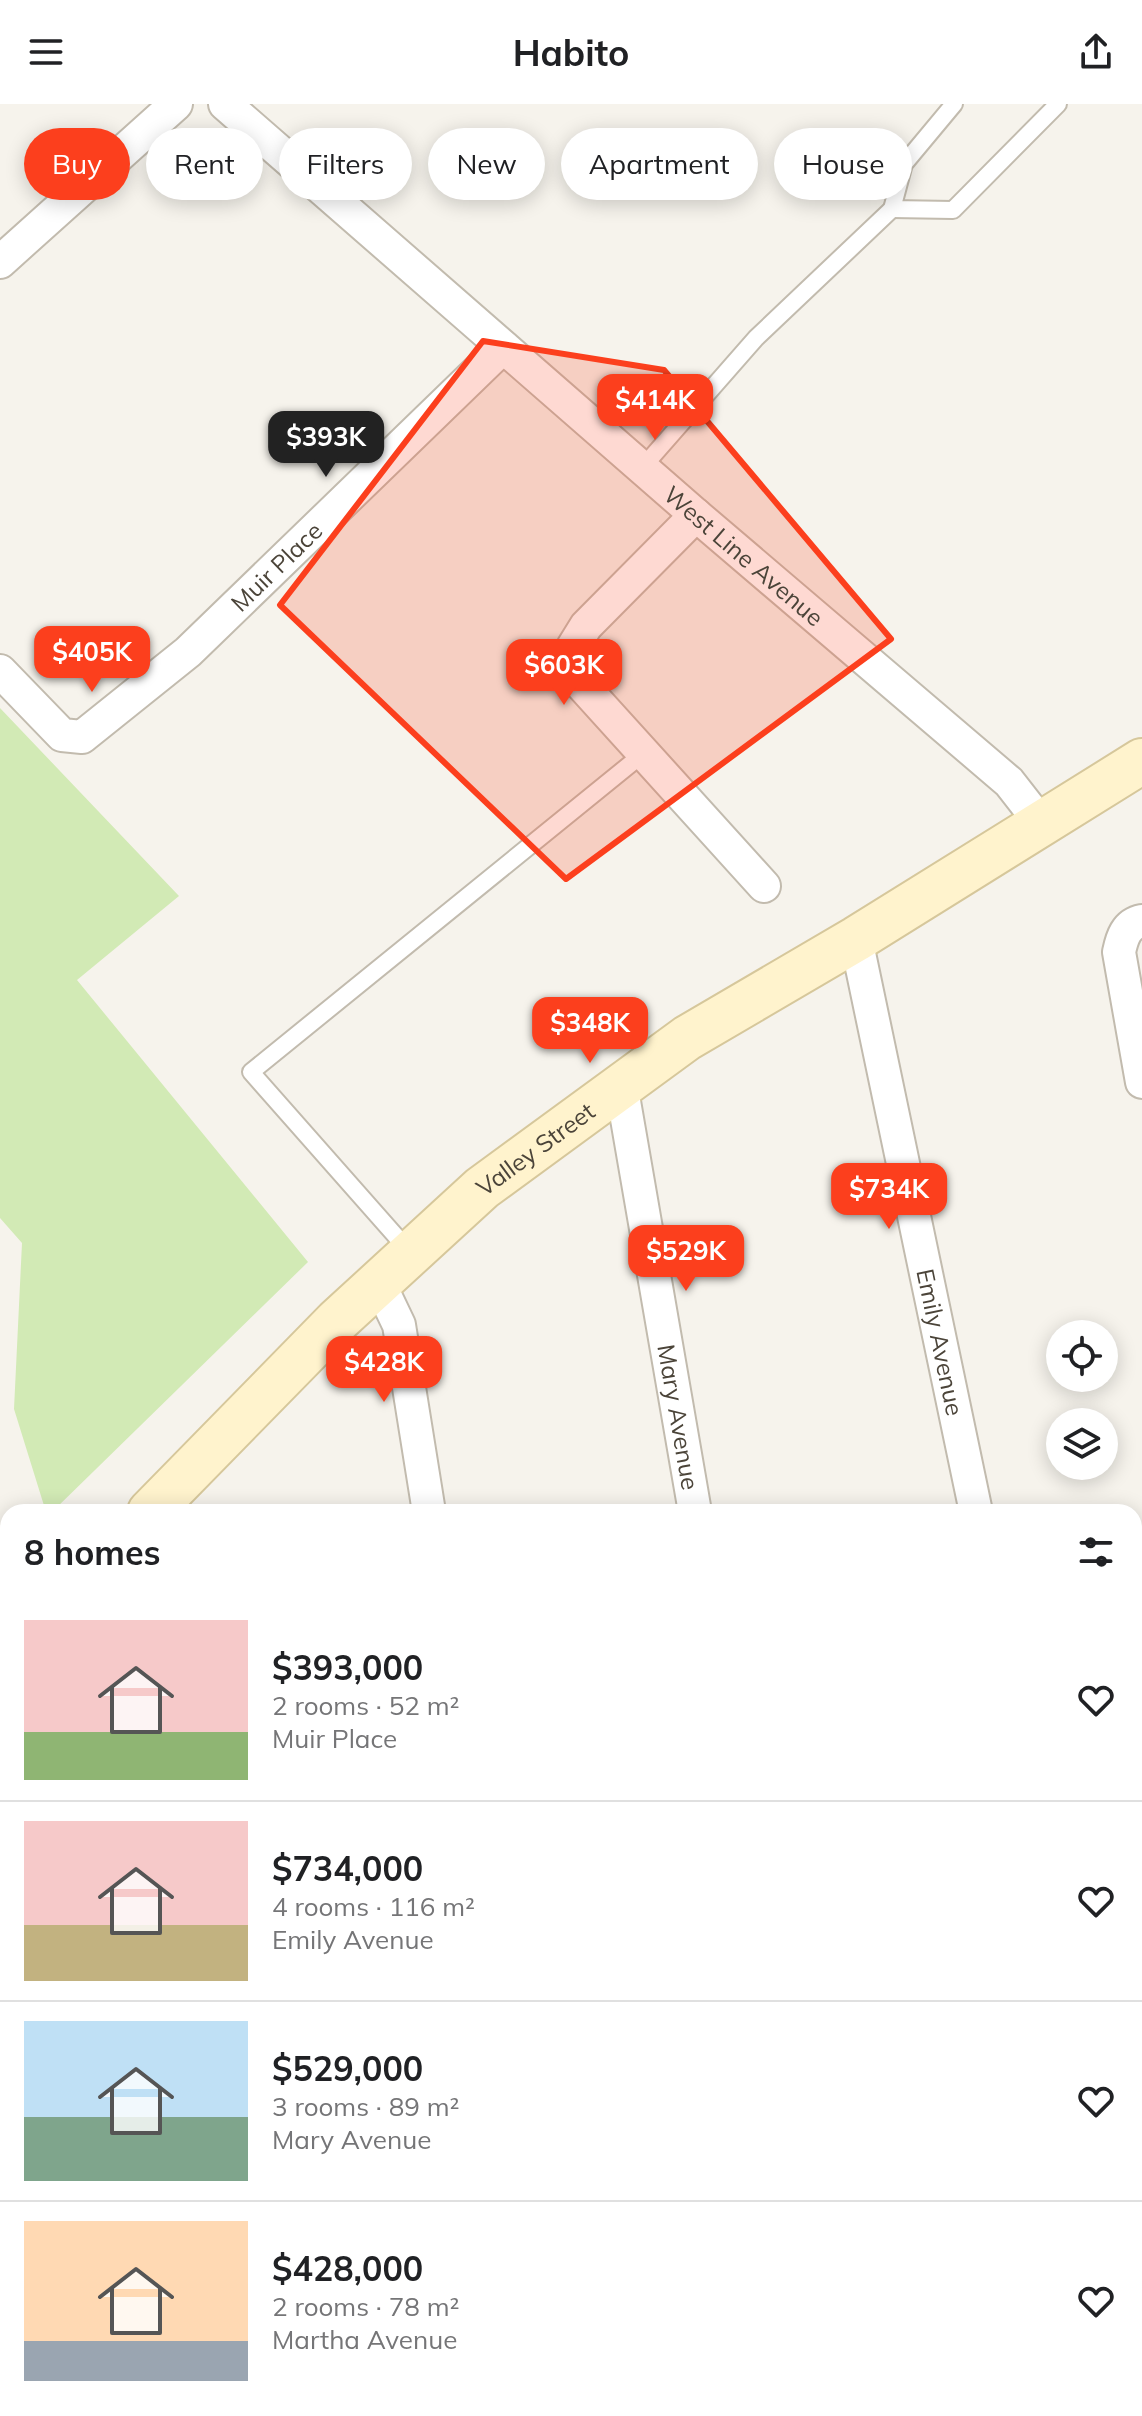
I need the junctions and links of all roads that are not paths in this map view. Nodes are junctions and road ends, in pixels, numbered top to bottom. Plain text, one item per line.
1 (176, 104) edge
2 (225, 104) edge
3 (954, 104) edge
4 (1058, 104) edge
5 (892, 209) junction
6 (0, 262) edge
7 (503, 347) junction
8 (642, 468) junction
9 (696, 515) junction
10 (0, 671) edge
11 (644, 753) junction
12 (1142, 761) edge
13 (1041, 823) junction
14 (764, 886) dead end
15 (1142, 921) edge
16 (856, 939) junction
17 (1142, 1082) edge
18 (621, 1084) junction
19 (410, 1252) junction
20 (379, 1283) junction
21 (158, 1504) edge
22 (428, 1504) edge
23 (694, 1504) edge
24 (974, 1504) edge

1 - 6 street
2 - 7 street, West Line Avenue
3 - 5 lane
4 - 5 lane
5 - 8 lane
7 - 8 street, West Line Avenue
7 - 10 street, Muir Place
8 - 9 street, West Line Avenue
9 - 11 street
9 - 13 street, West Line Avenue
11 - 14 street
11 - 19 lane
12 - 13 main road, Valley Street
13 - 16 main road, Valley Street
15 - 17 street
16 - 18 main road, Valley Street
16 - 24 street, Emily Avenue
18 - 19 main road, Valley Street
18 - 23 street, Mary Avenue
19 - 20 main road, Valley Street
20 - 21 main road, Valley Street
20 - 22 street

